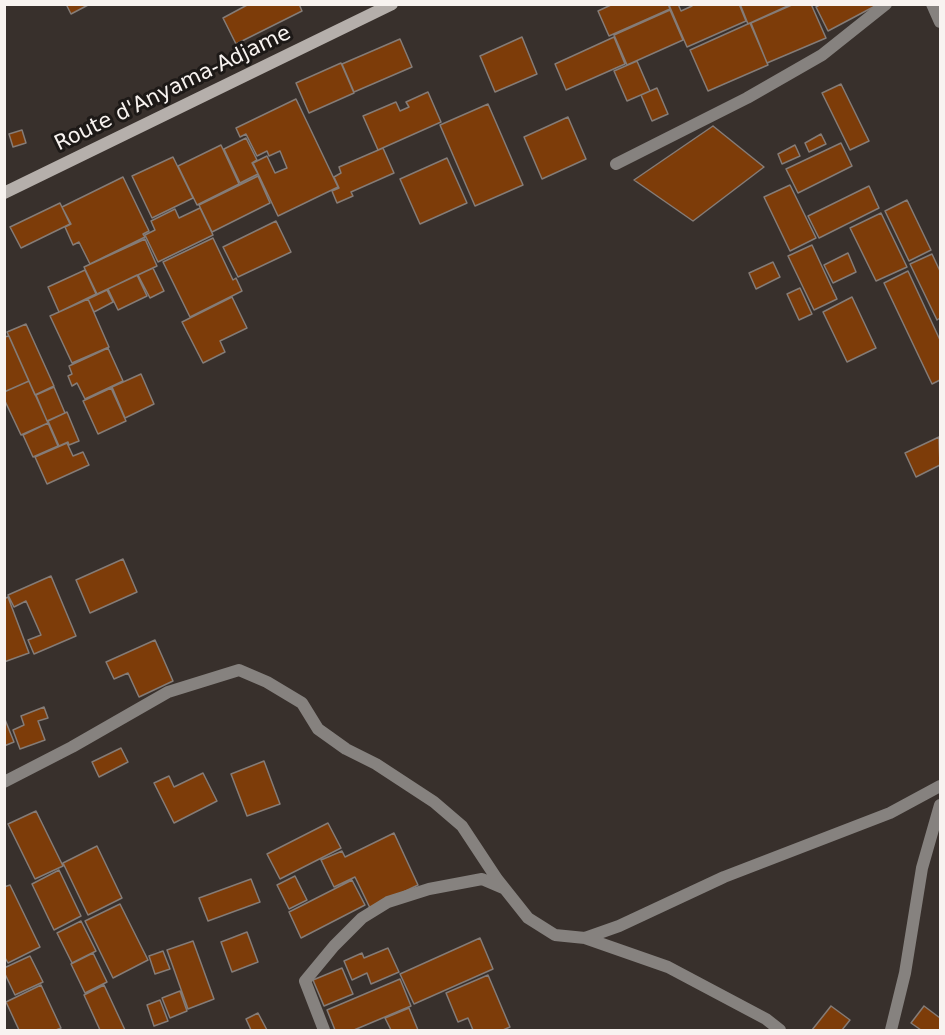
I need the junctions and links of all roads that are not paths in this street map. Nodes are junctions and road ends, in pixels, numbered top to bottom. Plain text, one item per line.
1 (392, 4) edge
2 (886, 4) edge
3 (932, 4) edge
4 (940, 22) edge
5 (616, 164) dead end
6 (4, 193) edge
7 (4, 782) edge
8 (940, 786) edge
9 (940, 805) edge
10 (504, 888) junction
11 (585, 938) junction
12 (324, 1030) edge
13 (780, 1030) edge
14 (891, 1030) edge

1 - 6 street, Route d'Anyama-Adjame
2 - 5 street
3 - 4 street
7 - 10 street
8 - 11 street
9 - 14 street
10 - 11 street
10 - 12 street
11 - 13 street

